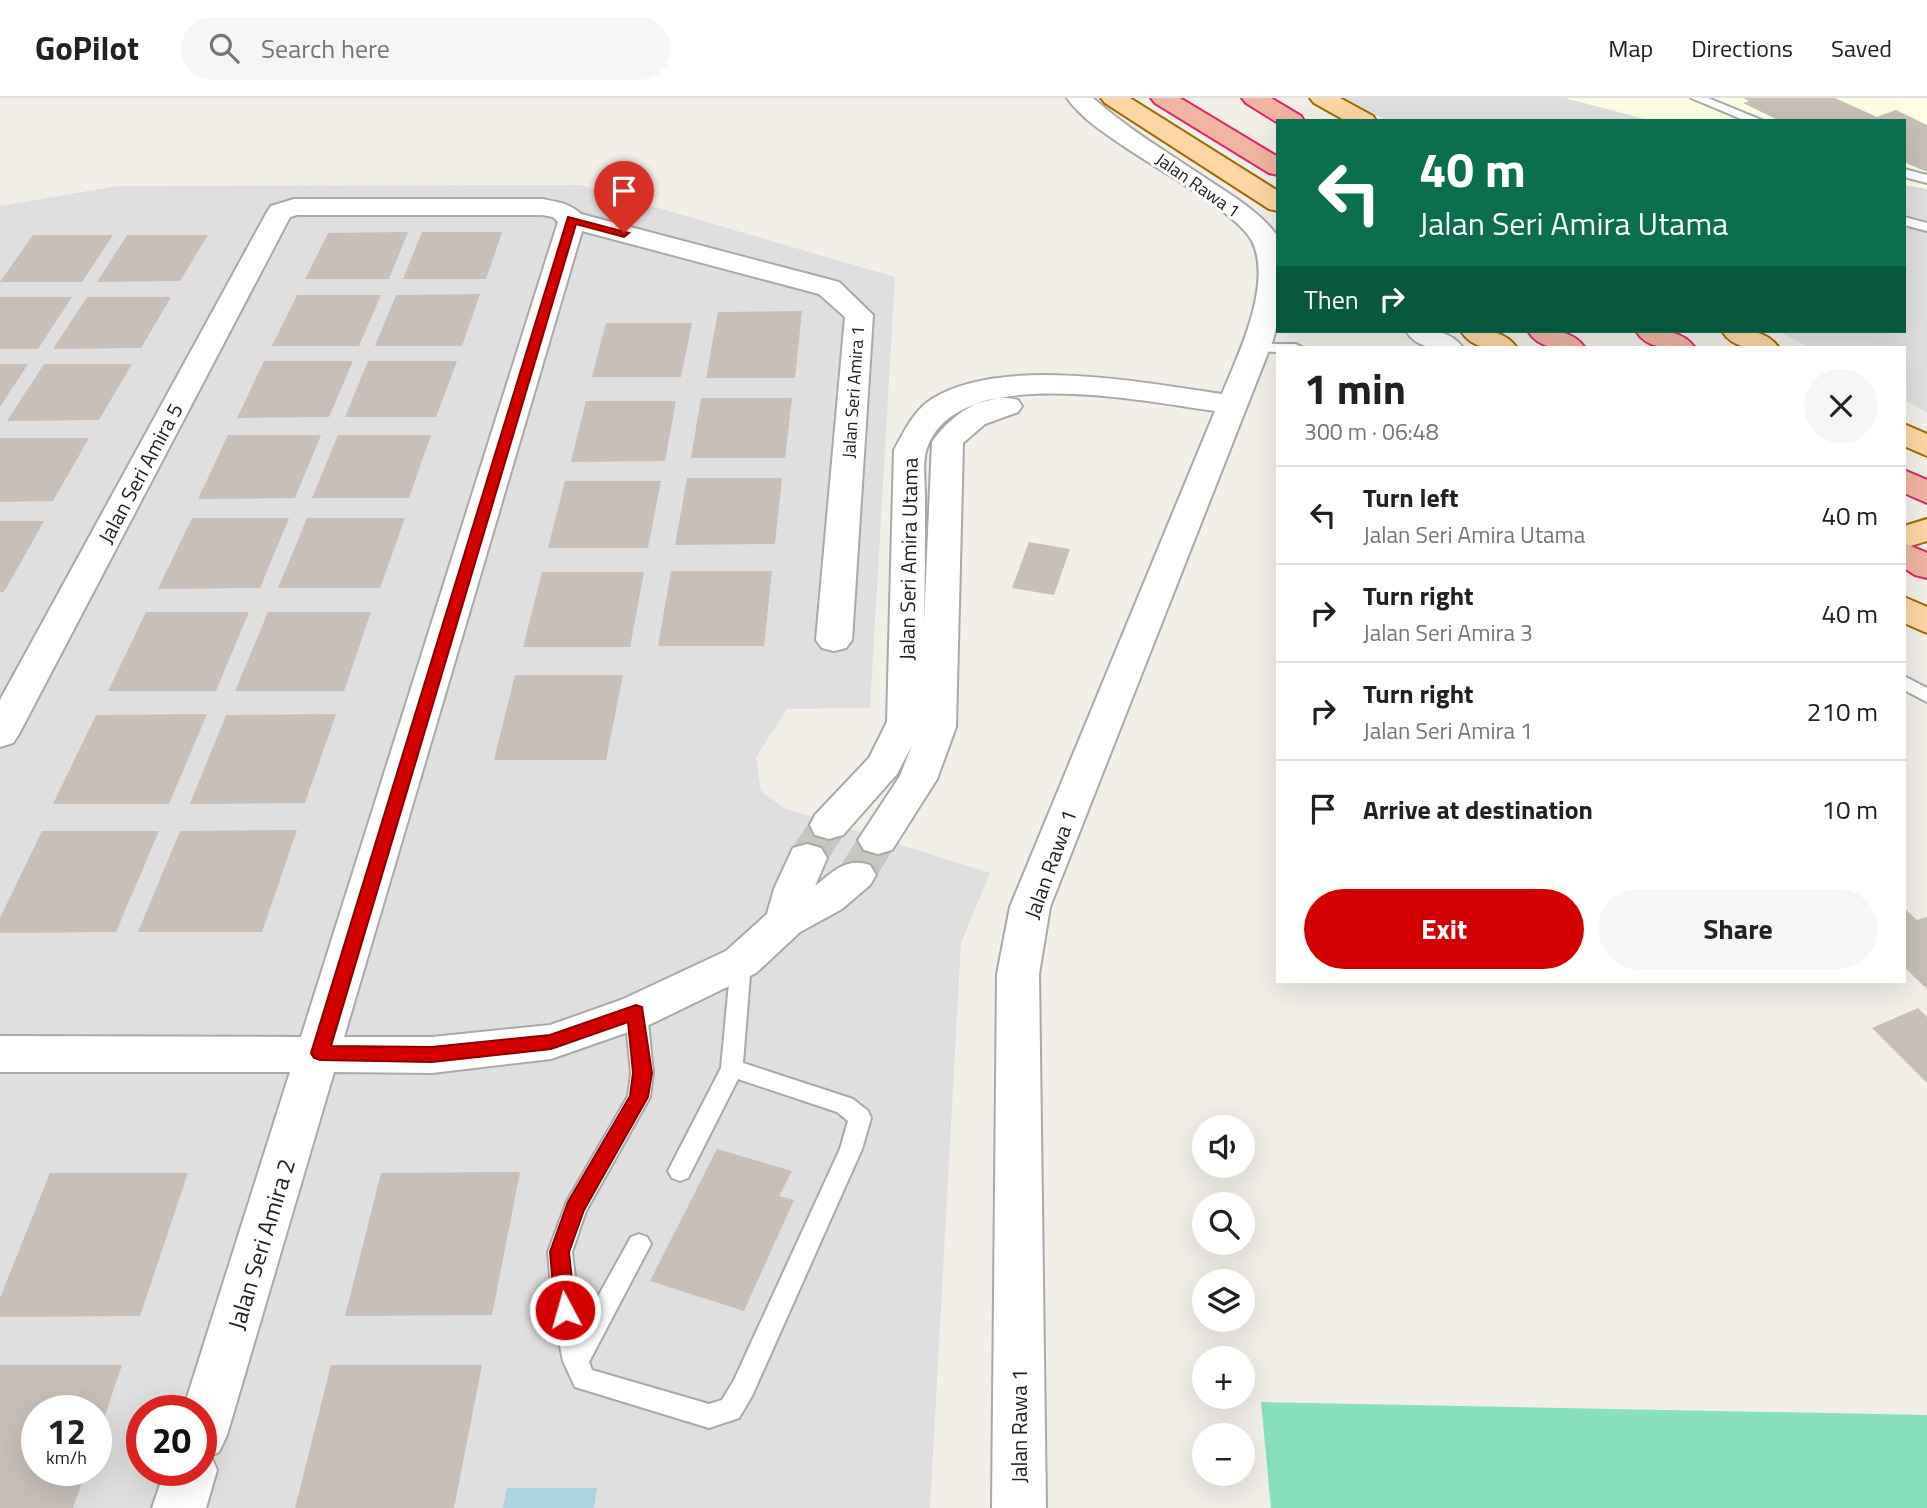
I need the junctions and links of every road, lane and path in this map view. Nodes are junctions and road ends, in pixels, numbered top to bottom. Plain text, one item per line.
1 (1079, 98) edge
2 (1113, 98) edge
3 (1163, 98) edge
4 (1254, 98) edge
5 (1322, 98) edge
6 (1697, 98) edge
7 (1290, 119) edge
8 (1360, 119) edge
9 (1753, 119) edge
10 (1276, 167) edge
11 (1906, 174) edge
12 (1927, 179) edge
13 (1276, 202) edge
14 (557, 213) junction
15 (1906, 222) edge
16 (1927, 228) edge
17 (1423, 333) edge
18 (1478, 333) edge
19 (1545, 333) edge
20 (1654, 333) edge
21 (1739, 333) edge
22 (1264, 338) edge
23 (1290, 346) edge
24 (1445, 346) edge
25 (1499, 346) edge
26 (1567, 346) edge
27 (1676, 346) edge
28 (1761, 346) edge
29 (1228, 415) junction
30 (1906, 420) edge
31 (1927, 427) edge
32 (1906, 434) edge
33 (1927, 447) edge
34 (1906, 481) edge
35 (1927, 494) edge
36 (1927, 529) edge
37 (1906, 537) edge
38 (1906, 555) edge
39 (1927, 568) edge
40 (834, 640) dead end
41 (1906, 683) edge
42 (1927, 696) edge
43 (0, 734) edge
44 (855, 797) junction
45 (829, 825) tunnel mouth
46 (807, 858) tunnel mouth
47 (856, 875) tunnel mouth
48 (786, 921) junction
49 (741, 962) junction
50 (636, 1012) junction
51 (320, 1053) junction
52 (0, 1054) edge
53 (732, 1068) junction
54 (680, 1171) dead end
55 (639, 1244) dead end
56 (576, 1361) junction
57 (214, 1395) edge
58 (186, 1486) edge
59 (179, 1508) edge
60 (1019, 1508) edge

1 - 22 street, Jalan Rawa 1
2 - 13 main road
3 - 10 highway
4 - 7 highway
5 - 8 main road
6 - 9 lane
11 - 12 lane
14 - 40 street, Jalan Seri Amira 1
14 - 43 street, Jalan Seri Amira 5
14 - 51 street, Jalan Seri Amira 2
15 - 16 lane
17 - 24 street
18 - 25 main road
19 - 26 highway
20 - 27 highway
21 - 28 main road
22 - 23 lane
22 - 29 street, Jalan Rawa 1
29 - 44 street, Jalan Seri Amira Utama
29 - 44 street, Jalan Seri Amira Utama
29 - 60 street, Jalan Rawa 1
30 - 31 main road
32 - 33 main road
34 - 35 highway
36 - 37 main road
38 - 39 highway
41 - 42 lane
44 - 45 street, Jalan Seri Amira Utama
46 - 48 street
47 - 48 street
48 - 49 street
49 - 50 street
49 - 53 lane
50 - 51 street
50 - 56 lane
51 - 52 street
51 - 57 street, Jalan Seri Amira 2
53 - 54 lane
53 - 56 lane
55 - 56 lane
58 - 59 street

